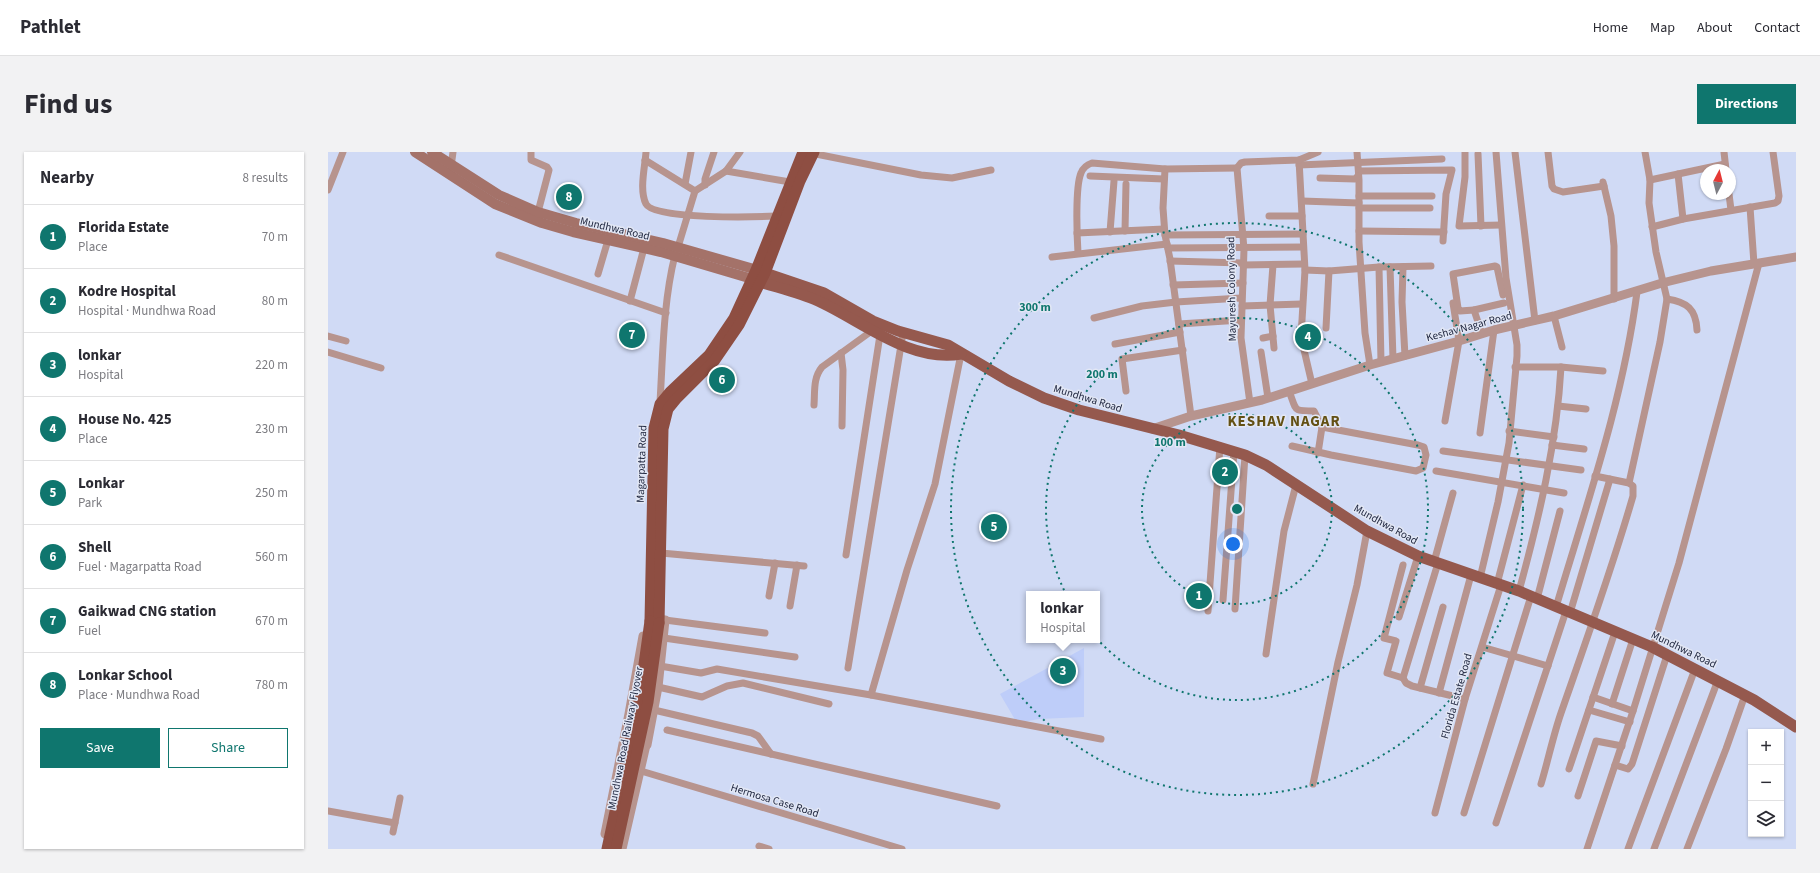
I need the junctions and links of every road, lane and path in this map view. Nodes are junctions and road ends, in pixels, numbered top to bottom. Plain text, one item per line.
1 (343, 152) edge
2 (415, 152) edge
3 (432, 152) edge
4 (453, 152) edge
5 (531, 152) edge
6 (646, 152) edge
7 (691, 152) edge
8 (714, 152) edge
9 (740, 152) edge
10 (1318, 152) edge
11 (1357, 152) edge
12 (1465, 152) edge
13 (1496, 152) edge
14 (1515, 152) edge
15 (1548, 152) edge
16 (1645, 152) edge
17 (1724, 152) edge
18 (1773, 152) edge
19 (809, 153) edge
20 (1478, 154) dead end
21 (1442, 159) dead end
22 (645, 160) junction
23 (1406, 161) junction
24 (1358, 162) junction
25 (1299, 163) junction
26 (1726, 164) edge
27 (1237, 168) junction
28 (450, 169) junction
29 (1165, 169) junction
30 (991, 170) dead end
31 (726, 171) junction
32 (1405, 171) junction
33 (1700, 171) edge
34 (1359, 174) junction
35 (1678, 174) junction
36 (1090, 176) dead end
37 (1450, 176) junction
38 (1460, 177) dead end
39 (1320, 178) dead end
40 (1164, 179) junction
41 (1650, 180) junction
42 (1114, 181) dead end
43 (790, 182) junction
44 (685, 184) junction
45 (1126, 184) dead end
46 (705, 185) junction
47 (328, 190) edge
48 (695, 191) junction
49 (1432, 196) dead end
50 (1730, 200) edge
51 (1302, 201) junction
52 (1359, 202) junction
53 (1750, 207) junction
54 (1430, 208) dead end
55 (1732, 210) junction
56 (538, 212) junction
57 (686, 215) junction
58 (776, 216) junction
59 (1269, 216) dead end
60 (1302, 216) junction
61 (1683, 219) junction
62 (1501, 225) junction
63 (1481, 226) junction
64 (1652, 227) junction
65 (1359, 231) junction
66 (1110, 232) junction
67 (1125, 232) junction
68 (1164, 232) junction
69 (1444, 232) junction
70 (1077, 233) junction
71 (1241, 233) junction
72 (1303, 234) junction
73 (608, 240) junction
74 (1443, 241) dead end
75 (1168, 246) junction
76 (1303, 247) junction
77 (644, 248) junction
78 (1244, 249) junction
79 (676, 251) junction
80 (1078, 253) junction
81 (499, 255) dead end
82 (1052, 257) dead end
83 (1796, 257) edge
84 (1170, 261) junction
85 (1243, 264) junction
86 (1756, 264) junction
87 (1273, 265) junction
88 (1403, 266) junction
89 (1431, 266) dead end
90 (1305, 267) junction
91 (1379, 267) junction
92 (1390, 267) junction
93 (1361, 269) junction
94 (1329, 270) junction
95 (598, 274) dead end
96 (758, 276) junction
97 (1243, 283) junction
98 (1662, 283) junction
99 (1173, 286) junction
100 (1637, 292) junction
101 (1503, 295) dead end
102 (1242, 298) junction
103 (1614, 299) junction
104 (1667, 299) junction
105 (630, 301) junction
106 (1453, 301) dead end
107 (1176, 302) junction
108 (1504, 303) dead end
109 (1302, 304) junction
110 (1270, 305) junction
111 (1242, 306) junction
112 (1474, 310) junction
113 (666, 313) junction
114 (1554, 316) junction
115 (1094, 318) dead end
116 (1241, 320) junction
117 (1535, 321) junction
118 (1179, 324) junction
119 (1514, 326) junction
120 (1326, 328) dead end
121 (1494, 330) junction
122 (1697, 330) dead end
123 (1180, 332) junction
124 (877, 333) junction
125 (903, 333) junction
126 (1482, 334) junction
127 (328, 336) edge
128 (1273, 336) junction
129 (1262, 338) dead end
130 (346, 341) dead end
131 (1459, 341) junction
132 (1115, 344) dead end
133 (901, 345) junction
134 (1562, 347) dead end
135 (1274, 348) dead end
136 (1183, 350) junction
137 (328, 352) edge
138 (1261, 352) dead end
139 (841, 353) junction
140 (961, 354) junction
141 (1405, 356) junction
142 (1392, 359) junction
143 (1381, 362) junction
144 (1370, 365) junction
145 (1516, 367) junction
146 (1561, 367) junction
147 (381, 368) dead end
148 (1603, 371) dead end
149 (1312, 384) junction
150 (1126, 391) dead end
151 (1289, 391) junction
152 (1268, 398) junction
153 (1250, 403) junction
154 (660, 404) junction
155 (814, 405) dead end
156 (1558, 406) junction
157 (1586, 410) dead end
158 (1191, 416) junction
159 (1445, 421) dead end
160 (842, 426) dead end
161 (1322, 427) junction
162 (1152, 429) junction
163 (1509, 431) junction
164 (1480, 433) dead end
165 (1554, 437) junction
166 (1552, 445) junction
167 (1220, 446) junction
168 (1292, 446) dead end
169 (1584, 449) dead end
170 (1443, 451) dead end
171 (1318, 452) junction
172 (1240, 453) junction
173 (1506, 459) junction
174 (1548, 465) junction
175 (1581, 470) dead end
176 (1436, 471) dead end
177 (1595, 476) junction
178 (1610, 479) junction
179 (1502, 481) junction
180 (1629, 483) junction
181 (1296, 485) junction
182 (1523, 485) junction
183 (1543, 489) junction
184 (1564, 492) dead end
185 (1453, 493) dead end
186 (1560, 511) dead end
187 (1367, 531) junction
188 (661, 553) junction
189 (846, 555) dead end
190 (1418, 556) junction
191 (1436, 562) junction
192 (775, 563) junction
193 (797, 565) junction
194 (1403, 565) dead end
195 (804, 566) dead end
196 (1476, 576) junction
197 (1499, 584) junction
198 (1519, 591) junction
199 (769, 596) dead end
200 (1534, 598) junction
201 (1223, 600) dead end
202 (790, 606) dead end
203 (1443, 607) dead end
204 (1235, 609) dead end
205 (1564, 610) junction
206 (1208, 611) dead end
207 (657, 617) junction
208 (1399, 617) dead end
209 (1592, 622) junction
210 (1615, 632) junction
211 (765, 633) dead end
212 (664, 638) junction
213 (1633, 639) junction
214 (1482, 647) junction
215 (1652, 647) junction
216 (1266, 654) dead end
217 (1667, 655) junction
218 (1514, 656) junction
219 (795, 657) dead end
220 (660, 666) junction
221 (1548, 666) junction
222 (848, 668) dead end
223 (1695, 669) junction
224 (1403, 678) junction
225 (1718, 680) junction
226 (658, 687) junction
227 (1420, 688) junction
228 (1439, 693) junction
229 (870, 695) junction
230 (1745, 695) junction
231 (1593, 697) junction
232 (1465, 699) junction
233 (829, 704) dead end
234 (1612, 704) junction
235 (654, 710) junction
236 (1589, 710) junction
237 (1633, 711) junction
238 (1630, 722) junction
239 (1796, 727) edge
240 (667, 730) dead end
241 (1101, 739) dead end
242 (624, 740) junction
243 (647, 745) junction
244 (1622, 746) junction
245 (771, 754) junction
246 (1615, 765) junction
247 (1568, 769) dead end
248 (641, 771) junction
249 (1313, 784) dead end
250 (1541, 784) dead end
251 (1578, 796) dead end
252 (400, 798) dead end
253 (997, 806) dead end
254 (328, 811) edge
255 (1435, 813) dead end
256 (1464, 813) dead end
257 (395, 823) junction
258 (1496, 823) dead end
259 (393, 832) dead end
260 (759, 846) dead end
261 (602, 849) edge
262 (607, 849) edge
263 (616, 849) edge
264 (623, 849) edge
265 (769, 849) edge
266 (902, 849) edge
267 (1587, 849) edge
268 (1628, 849) edge
269 (1654, 849) edge
270 (1687, 849) edge

1 - 47 street
2 - 28 main road, Mundhwa Road
3 - 28 main road, Mundhwa Road
4 - 28 street
5 - 56 street
6 - 22 street
7 - 44 street
8 - 46 street
9 - 31 street
10 - 25 street
11 - 24 street
12 - 63 street
13 - 62 street
14 - 117 street
15 - 103 street
16 - 41 street
17 - 26 street
18 - 53 street
19 - 30 street
19 - 43 highway, Magarpatta Road
19 - 96 highway, Magarpatta Road
20 - 63 street
21 - 23 street
22 - 44 street
22 - 57 street
23 - 24 street
23 - 32 street
24 - 25 street
24 - 34 street
25 - 27 street
25 - 51 street
27 - 29 street
27 - 71 street, Mayuresh Colony Road
28 - 56 main road, Mundhwa Road
28 - 73 main road, Mundhwa Road
29 - 40 street
29 - 70 street
31 - 43 street
31 - 46 street
32 - 34 street
32 - 37 street
33 - 35 street
34 - 39 street
34 - 52 street
35 - 41 street
35 - 61 street
36 - 40 street
37 - 38 street
37 - 69 street
40 - 68 street
41 - 64 street
42 - 66 street
43 - 58 highway, Magarpatta Road
44 - 48 street
45 - 67 street
46 - 48 street
48 - 57 street
49 - 52 street
50 - 55 street
51 - 52 street
51 - 60 street
52 - 54 street
52 - 65 street
53 - 55 street
53 - 86 street
55 - 61 street
56 - 79 main road, Mundhwa Road
57 - 58 street
57 - 79 street
58 - 96 highway, Magarpatta Road
59 - 60 street
60 - 72 street
61 - 64 street
62 - 63 street
62 - 119 street
64 - 98 street
65 - 69 street
65 - 93 street
66 - 67 street
66 - 70 street
67 - 68 street
68 - 71 street
68 - 75 street
69 - 74 street
70 - 80 street
71 - 72 street
71 - 78 street, Mayuresh Colony Road
72 - 76 street
73 - 77 main road, Mundhwa Road
73 - 95 street
75 - 78 street
75 - 80 street
75 - 84 street
76 - 78 street
76 - 90 street
77 - 79 main road, Mundhwa Road
77 - 105 street
78 - 85 street, Mayuresh Colony Road
79 - 96 main road, Mundhwa Road
79 - 113 street
80 - 82 street
81 - 105 street
83 - 86 street, Keshav Nagar Road
84 - 85 street
84 - 99 street
85 - 87 street
85 - 97 street, Mayuresh Colony Road
86 - 98 street, Keshav Nagar Road
86 - 215 street
87 - 90 street
87 - 110 street
88 - 89 street
88 - 92 street
88 - 141 street
90 - 94 street
90 - 109 street
91 - 92 street
91 - 93 street
91 - 143 street
92 - 142 street
93 - 94 street
93 - 144 street
94 - 120 street
96 - 124 main road, Mundhwa Road
96 - 125 main road, Mundhwa Road
96 - 154 highway, Magarpatta Road
96 - 188 highway, Magarpatta Road
97 - 99 street
97 - 102 street, Mayuresh Colony Road
98 - 100 street, Keshav Nagar Road
98 - 104 street
99 - 107 street
100 - 103 street, Keshav Nagar Road
100 - 177 street
101 - 112 street
102 - 107 street
102 - 111 street, Mayuresh Colony Road
103 - 114 street, Keshav Nagar Road
104 - 122 street
104 - 180 street
105 - 113 street
106 - 131 street
107 - 115 street
107 - 118 street
108 - 112 street
109 - 110 street
109 - 149 street
110 - 111 street
110 - 128 street
111 - 116 street, Mayuresh Colony Road
112 - 126 street
113 - 154 street
114 - 117 street, Keshav Nagar Road
114 - 134 street
116 - 118 street
116 - 153 street, Mayuresh Colony Road
117 - 119 street, Keshav Nagar Road
118 - 123 street
119 - 121 street, Keshav Nagar Road
119 - 145 street
121 - 126 street, Keshav Nagar Road
121 - 164 street
123 - 132 street
123 - 136 street
124 - 133 main road, Mundhwa Road
124 - 139 street
124 - 189 street
125 - 133 street
125 - 140 main road, Mundhwa Road
126 - 131 street, Keshav Nagar Road
127 - 130 street
128 - 129 street
128 - 135 street
131 - 141 street, Keshav Nagar Road
131 - 159 street
133 - 140 main road, Mundhwa Road
133 - 222 street
136 - 150 street
136 - 158 street
137 - 147 street
138 - 152 street
139 - 155 street
139 - 160 street
140 - 162 main road, Mundhwa Road
140 - 229 street
141 - 142 street, Keshav Nagar Road
142 - 143 street, Keshav Nagar Road
143 - 144 street, Keshav Nagar Road
144 - 149 street, Keshav Nagar Road
145 - 146 street
145 - 163 street
146 - 148 street
146 - 156 street
149 - 151 street, Keshav Nagar Road
151 - 152 street, Keshav Nagar Road
151 - 161 street
152 - 153 street, Keshav Nagar Road
153 - 158 street, Keshav Nagar Road
154 - 207 highway, Magarpatta Road
156 - 157 street
156 - 165 street
158 - 162 street, Keshav Nagar Road
161 - 171 street
161 - 171 street
162 - 167 main road, Mundhwa Road
163 - 165 street
163 - 173 street
165 - 166 street
166 - 169 street
166 - 174 street
167 - 172 main road, Mundhwa Road
167 - 206 street
168 - 171 street
170 - 173 street
172 - 181 main road, Mundhwa Road
172 - 201 street
172 - 204 street
173 - 174 street
173 - 179 street
174 - 175 street
174 - 183 street
176 - 179 street
177 - 178 street
177 - 205 street
178 - 180 street
178 - 205 street
179 - 182 street
179 - 196 street
180 - 209 street
181 - 187 main road, Mundhwa Road
181 - 216 street
182 - 183 street
182 - 197 street, Florida Estate Road
183 - 184 street
183 - 198 street
185 - 191 street
186 - 200 street
187 - 190 main road, Mundhwa Road
187 - 249 street
188 - 192 street
188 - 207 highway, Magarpatta Road
190 - 191 main road, Mundhwa Road
190 - 208 street
191 - 196 main road, Mundhwa Road
191 - 224 street
192 - 193 street
192 - 199 street
193 - 195 street
193 - 202 street
194 - 224 street
196 - 197 main road, Mundhwa Road
196 - 228 street
197 - 198 main road, Mundhwa Road
197 - 214 street, Florida Estate Road
198 - 200 main road, Mundhwa Road
200 - 205 main road, Mundhwa Road
200 - 218 street
203 - 227 street
205 - 209 main road, Mundhwa Road
205 - 221 street
207 - 211 street
207 - 212 street
207 - 242 street
207 - 262 highway, Mundhwa Road Railway Flyover, bridge
207 - 263 highway, Mundhwa Road Railway Flyover, bridge
209 - 210 main road, Mundhwa Road
209 - 250 street
210 - 213 main road, Mundhwa Road
210 - 231 street
212 - 219 street
212 - 220 street
213 - 215 main road, Mundhwa Road
213 - 234 street
214 - 218 street
214 - 232 street, Florida Estate Road
215 - 217 main road, Mundhwa Road
215 - 237 street
217 - 223 main road, Mundhwa Road
217 - 246 street
218 - 221 street
218 - 256 street
220 - 226 street
220 - 229 street
221 - 258 street
223 - 225 main road, Mundhwa Road
223 - 268 street
224 - 227 street
225 - 230 main road, Mundhwa Road
225 - 269 street
226 - 233 street
226 - 235 street
227 - 228 street
228 - 232 street
229 - 241 street
230 - 239 main road, Mundhwa Road
230 - 270 street
231 - 234 street
231 - 236 street
232 - 255 street, Florida Estate Road
234 - 237 street
235 - 243 street
235 - 245 street
236 - 238 street
236 - 247 street
237 - 238 street
238 - 244 street
240 - 245 street
242 - 243 street
242 - 261 street
243 - 248 street
244 - 246 street
244 - 251 street
245 - 253 street
246 - 267 street
248 - 264 street
248 - 266 street, Hermosa Case Road
252 - 257 street
254 - 257 street
257 - 259 street
260 - 265 street

